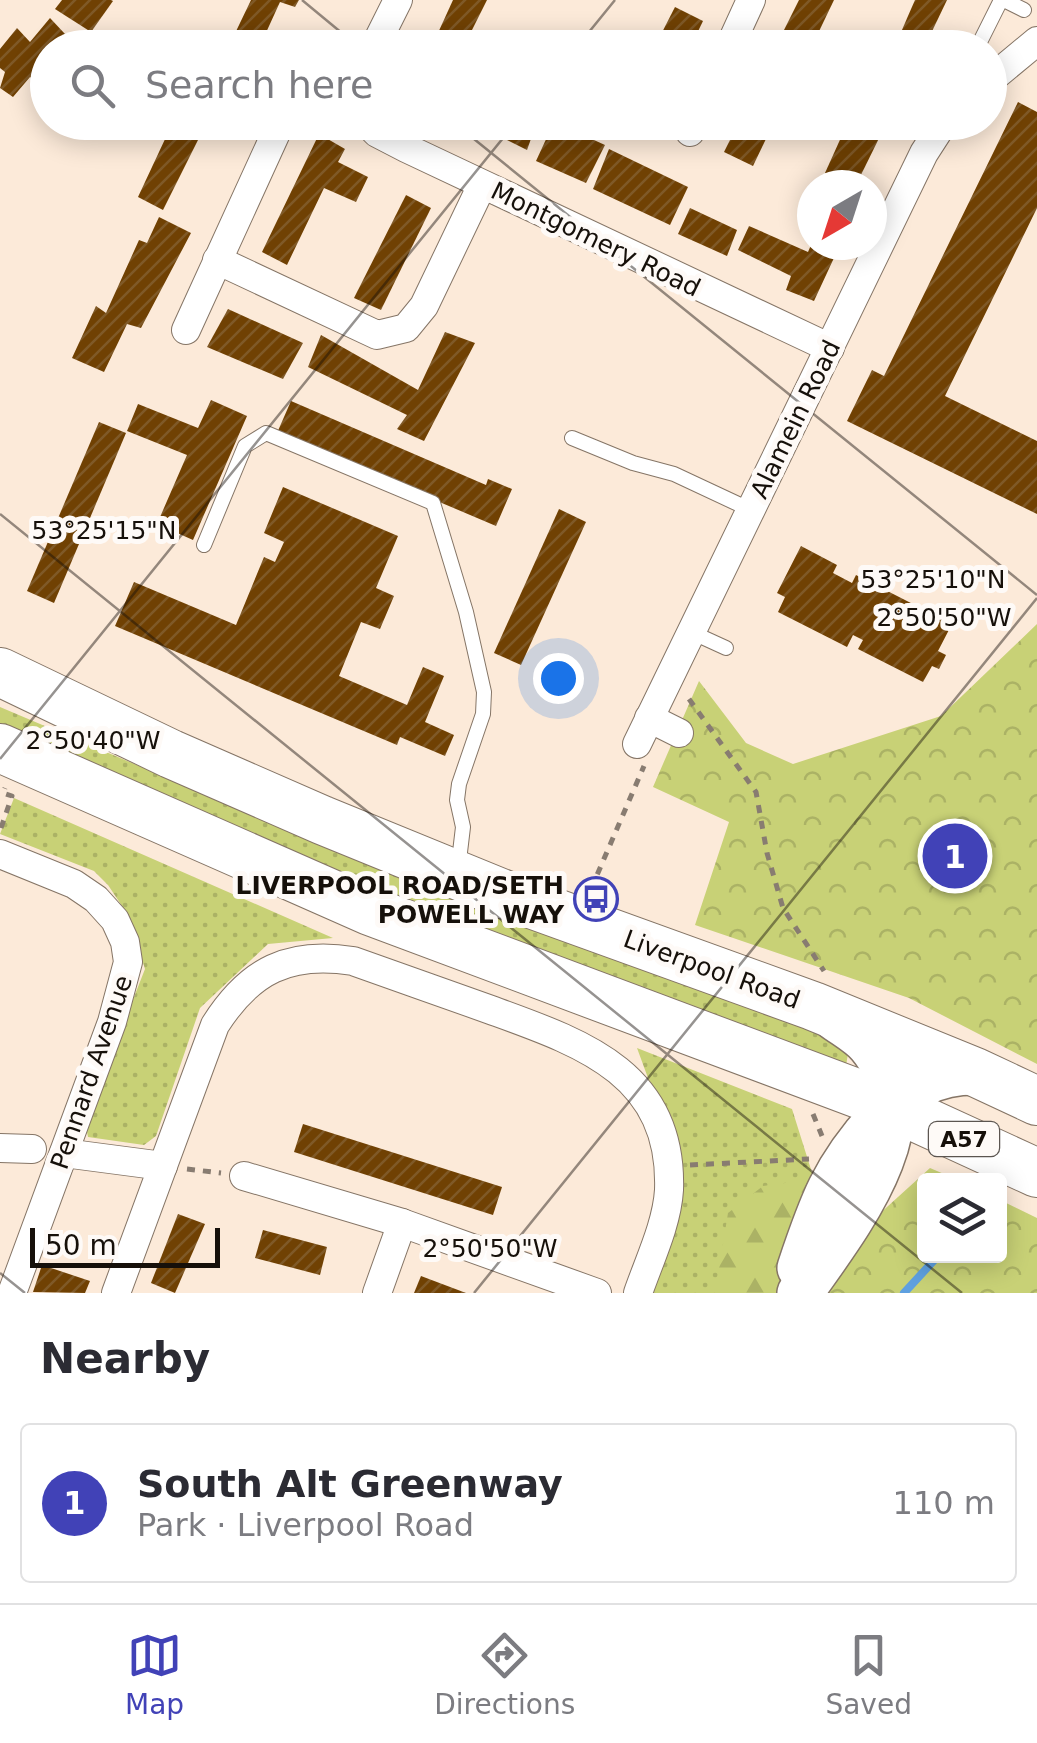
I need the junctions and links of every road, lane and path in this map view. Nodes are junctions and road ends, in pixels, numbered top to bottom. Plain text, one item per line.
1 (398, 0) edge
2 (752, 0) edge
3 (1003, 0) edge
4 (1024, 10) dead end
5 (383, 30) edge
6 (738, 30) edge
7 (987, 30) edge
8 (1037, 41) edge
9 (1007, 66) edge
10 (273, 140) edge
11 (388, 140) edge
12 (932, 140) edge
13 (482, 184) junction
14 (217, 260) junction
15 (186, 330) dead end
16 (830, 348) junction
17 (572, 438) dead end
18 (750, 510) junction
19 (204, 544) dead end
20 (691, 632) junction
21 (726, 648) dead end
22 (0, 672) edge
23 (671, 674) junction
24 (649, 718) junction
25 (678, 732) dead end
26 (636, 744) joint
27 (4, 764) edge
28 (0, 831) edge
29 (0, 854) edge
30 (457, 875) junction
31 (578, 920) junction
32 (821, 1009) junction
33 (975, 1072) junction
34 (1037, 1101) edge
35 (891, 1106) junction
36 (0, 1148) edge
37 (32, 1149) dead end
38 (64, 1153) junction
39 (163, 1166) junction
40 (814, 1168) dead end
41 (668, 1172) junction
42 (1037, 1173) edge
43 (244, 1176) joint
44 (402, 1223) junction
45 (12, 1293) edge
46 (116, 1293) edge
47 (377, 1293) edge
48 (597, 1293) edge
49 (638, 1293) edge
50 (792, 1293) edge
51 (800, 1293) edge

1 - 5 street
2 - 6 street
3 - 4 lane
3 - 7 lane
8 - 9 street
10 - 14 street
11 - 13 street, Montgomery Road
12 - 16 street, Alamein Road
13 - 14 street
13 - 16 street, Montgomery Road
14 - 15 street
16 - 18 street, Alamein Road
17 - 18 lane
18 - 20 street, Alamein Road
19 - 30 lane
20 - 21 lane
20 - 23 street, Alamein Road
22 - 30 highway, Liverpool Road / A57
23 - 24 street, Alamein Road
23 - 32 path
24 - 25 street
24 - 26 street, Alamein Road
26 - 31 path
27 - 28 path
27 - 35 highway, A57
29 - 38 street, Pennard Avenue
30 - 31 highway, Liverpool Road / A57
31 - 32 highway, Liverpool Road / A57
32 - 33 highway, Liverpool Road / A57
32 - 35 main road
33 - 34 highway, Liverpool Road / A57
33 - 35 main road
35 - 42 highway, A57
35 - 50 main road
35 - 51 main road
36 - 37 street
38 - 39 street
38 - 45 street, Pennard Avenue
39 - 41 street
39 - 43 path
39 - 46 street
40 - 41 path
41 - 49 street
43 - 44 street
44 - 47 street
44 - 48 street

